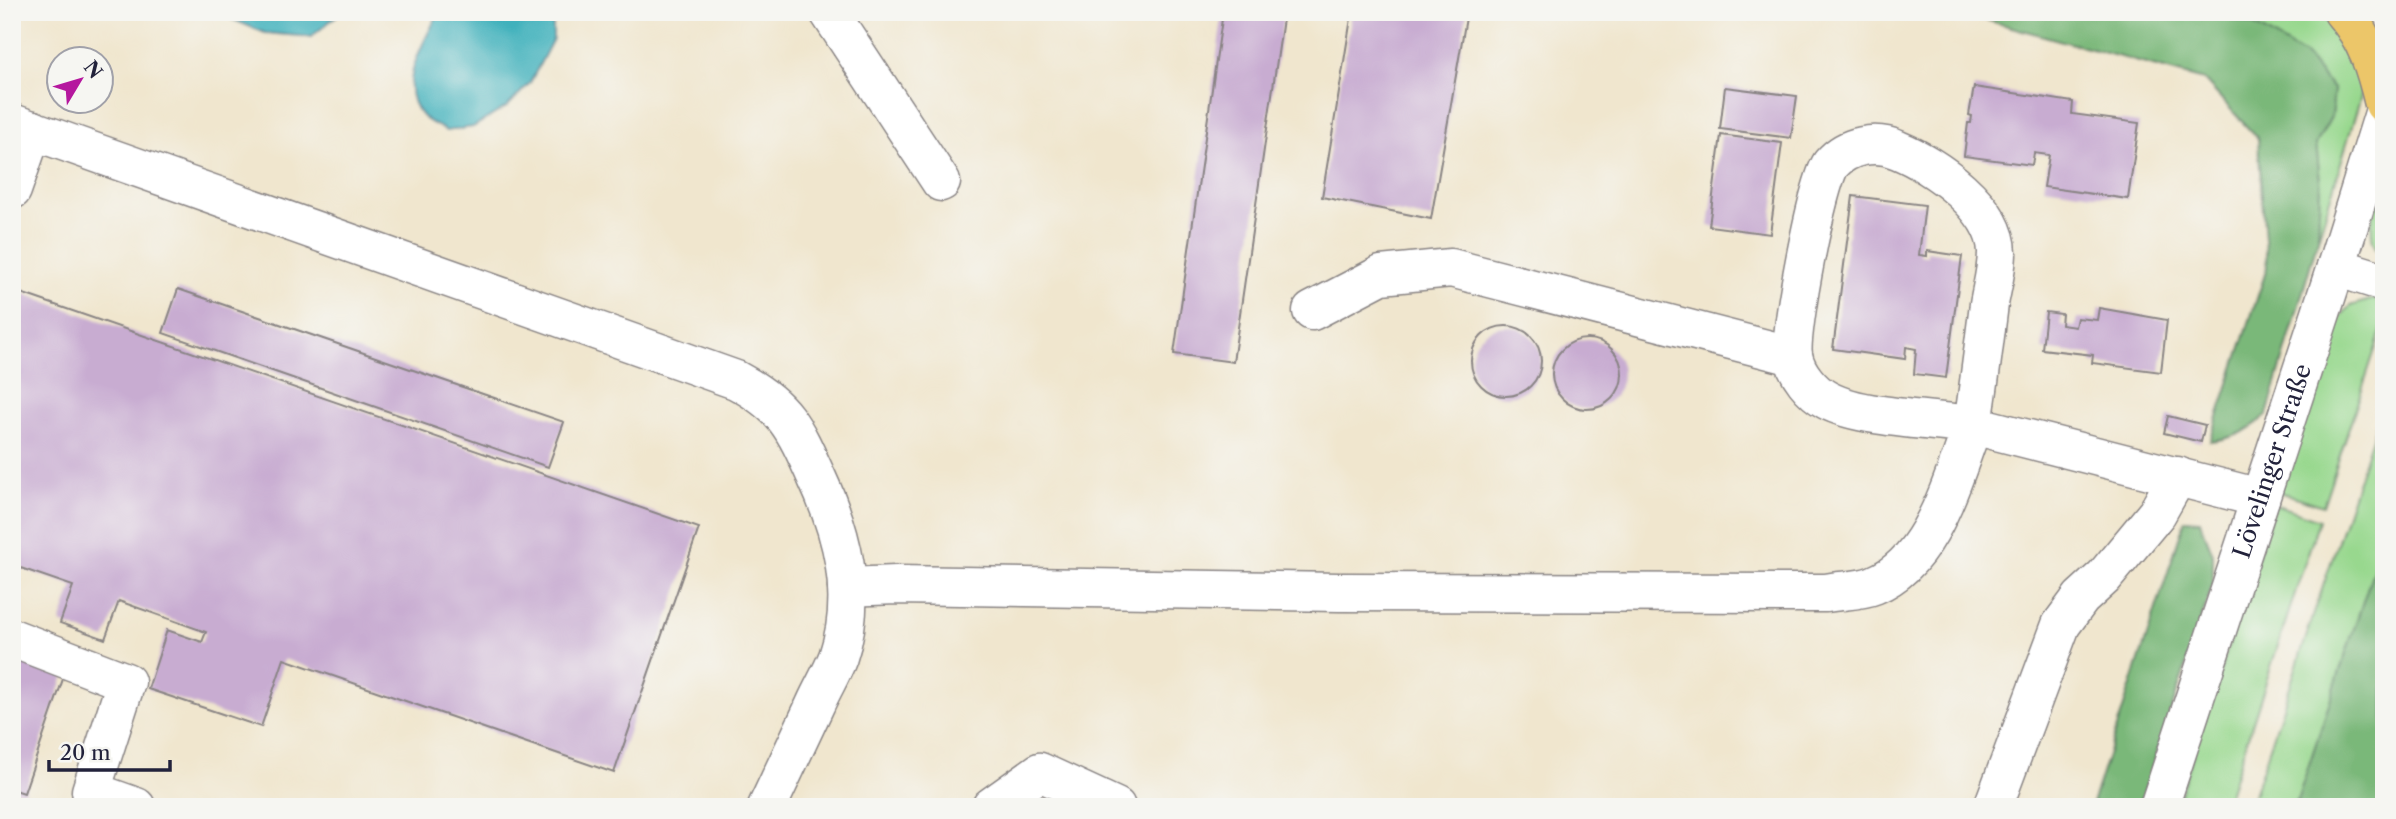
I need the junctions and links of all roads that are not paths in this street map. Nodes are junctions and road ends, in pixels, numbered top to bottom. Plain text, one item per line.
1 (829, 12) edge
2 (2343, 12) edge
3 (2384, 104) edge
4 (2384, 113) edge
5 (23, 127) edge
6 (942, 182) dead end
7 (12, 190) edge
8 (2336, 267) junction
9 (2384, 282) edge
10 (1312, 311) dead end
11 (1793, 356) junction
12 (1973, 425) junction
13 (2178, 476) junction
14 (2260, 498) junction
15 (847, 587) junction
16 (12, 638) edge
17 (136, 807) edge
18 (767, 807) edge
19 (991, 807) edge
20 (1116, 807) edge
21 (1993, 807) edge
22 (2158, 807) edge

1 - 6 street
2 - 3 main road
4 - 8 street, Lövelinger Straße
5 - 7 street
5 - 15 street
8 - 9 street
8 - 14 street, Lövelinger Straße
10 - 11 street
11 - 12 street
11 - 12 street
12 - 13 street
12 - 15 street
13 - 14 street
13 - 21 street
14 - 22 street, Lövelinger Straße
15 - 18 street
16 - 17 street
19 - 20 street

